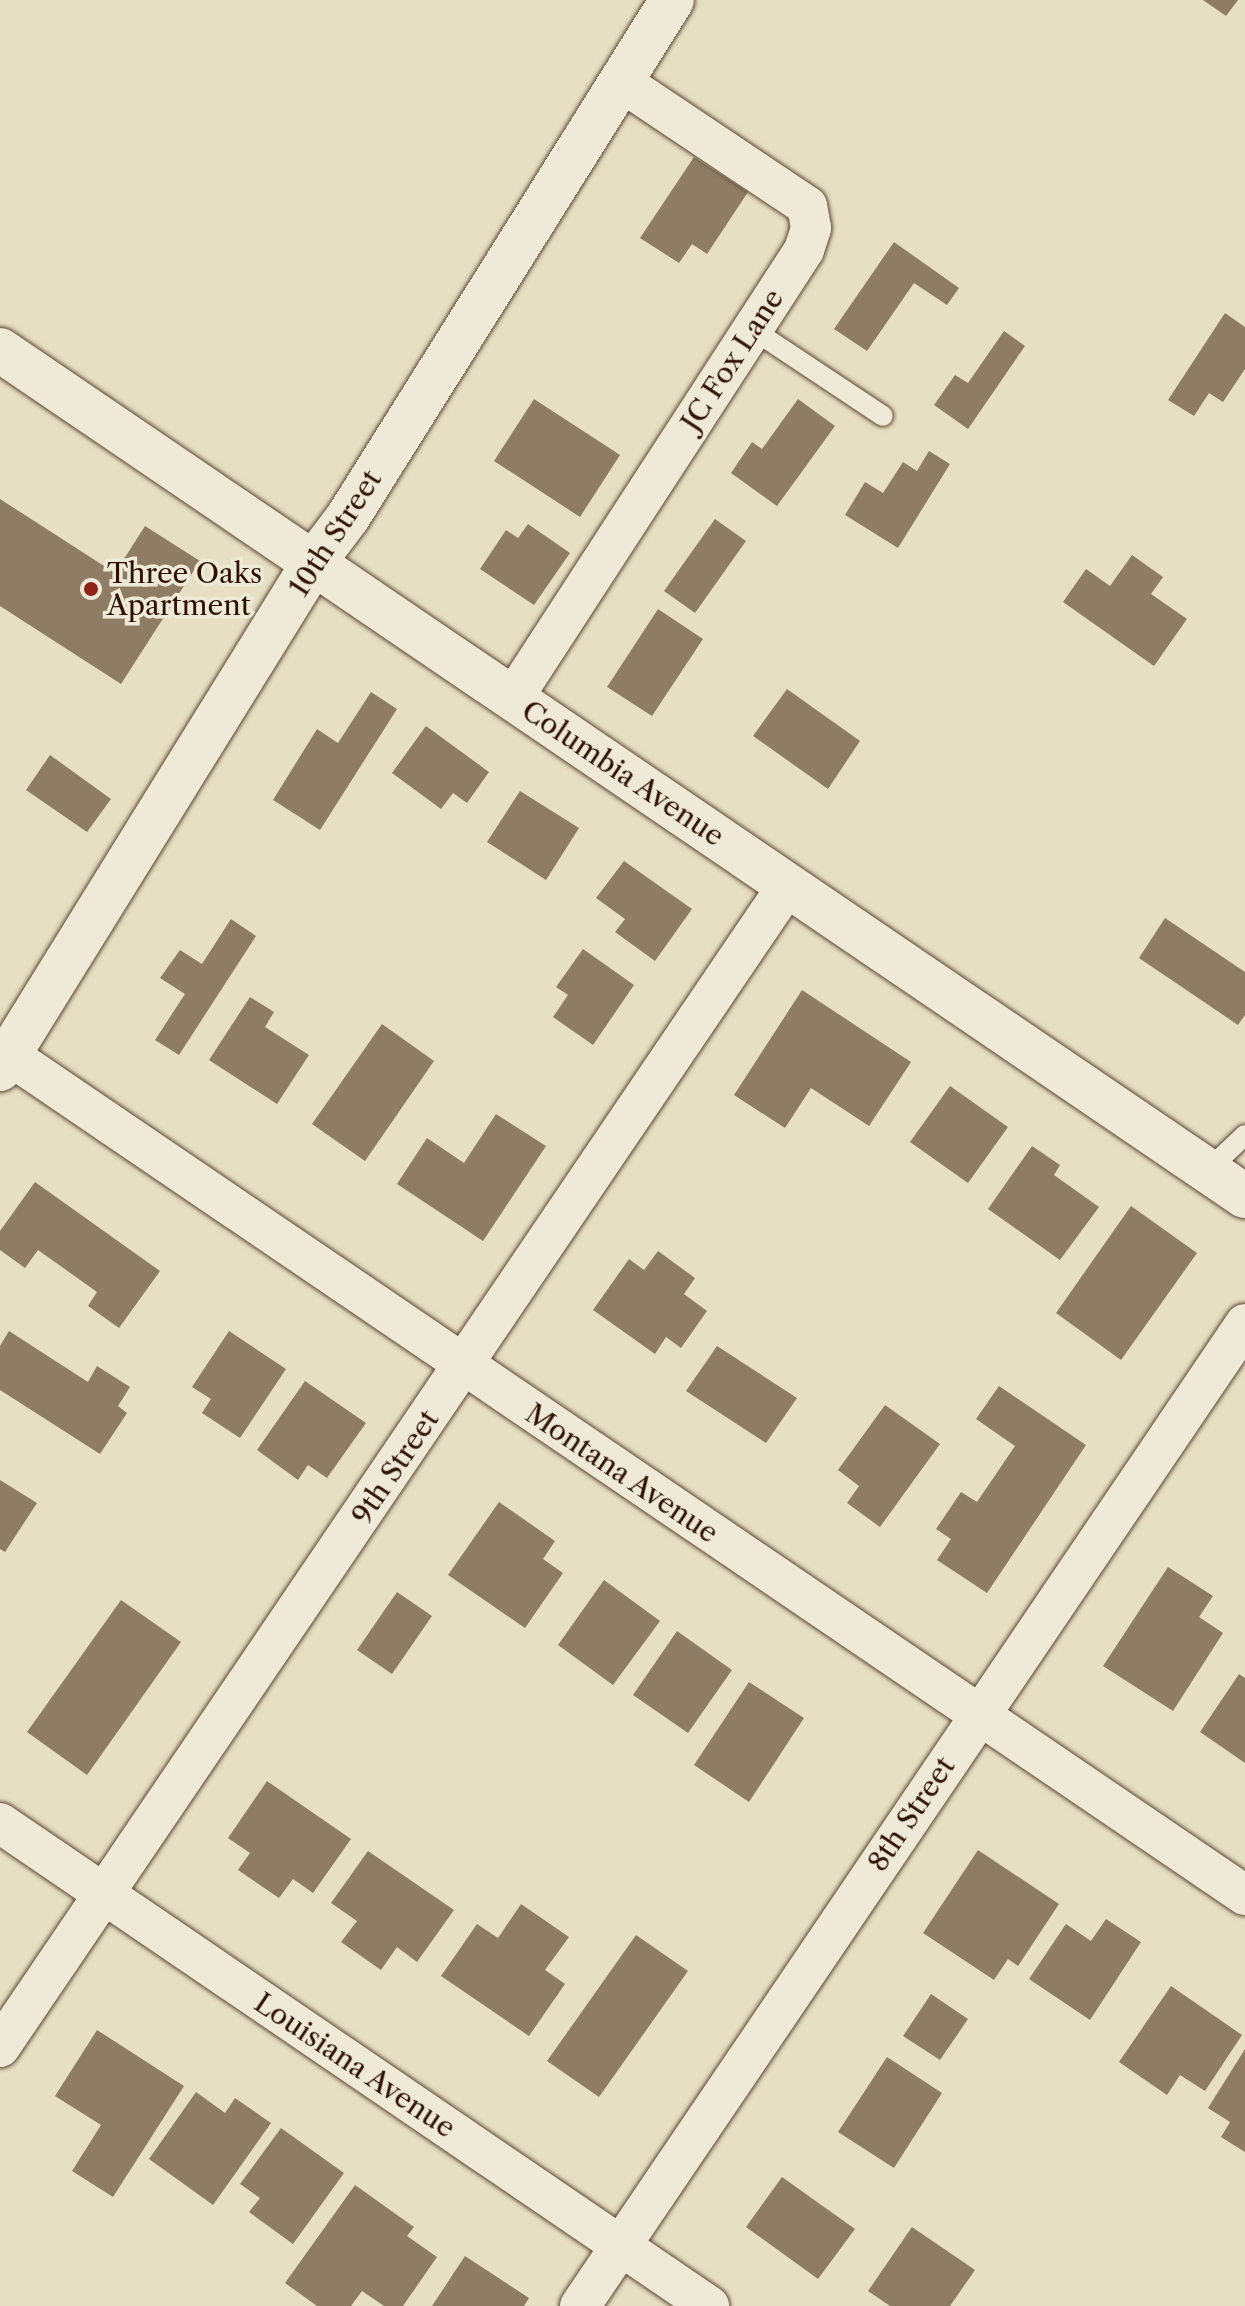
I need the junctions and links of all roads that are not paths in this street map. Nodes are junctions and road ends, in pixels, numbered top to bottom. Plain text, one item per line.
1 (672, 0) edge
2 (620, 81) junction
3 (752, 329) junction
4 (0, 350) edge
5 (883, 416) dead end
6 (314, 562) junction
7 (513, 698) junction
8 (788, 885) junction
9 (3, 1058) edge
10 (1245, 1135) edge
11 (1207, 1171) junction
12 (1245, 1196) edge
13 (1245, 1324) edge
14 (464, 1365) junction
15 (978, 1715) junction
16 (0, 1823) edge
17 (104, 1893) junction
18 (1245, 1895) edge
19 (0, 2047) edge
20 (621, 2246) junction
21 (580, 2306) edge
22 (709, 2306) edge

1 - 2 street, 10th Street
2 - 3 street, JC Fox Lane
2 - 6 street, 10th Street
3 - 5 lane
3 - 7 street, JC Fox Lane
4 - 6 street, Columbia Avenue
6 - 7 street, Columbia Avenue
6 - 9 street, 10th Street
7 - 8 street, Columbia Avenue
8 - 11 street, Columbia Avenue
8 - 14 street, 9th Street
9 - 14 street, Montana Avenue
10 - 11 lane
11 - 12 street, Columbia Avenue
13 - 15 street, 8th Street
14 - 15 street, Montana Avenue
14 - 17 street, 9th Street
15 - 18 street, Montana Avenue
15 - 20 street, 8th Street
16 - 17 street, Louisiana Avenue
17 - 19 street, 9th Street
17 - 20 street, Louisiana Avenue
20 - 21 street, 8th Street
20 - 22 street, Louisiana Avenue

